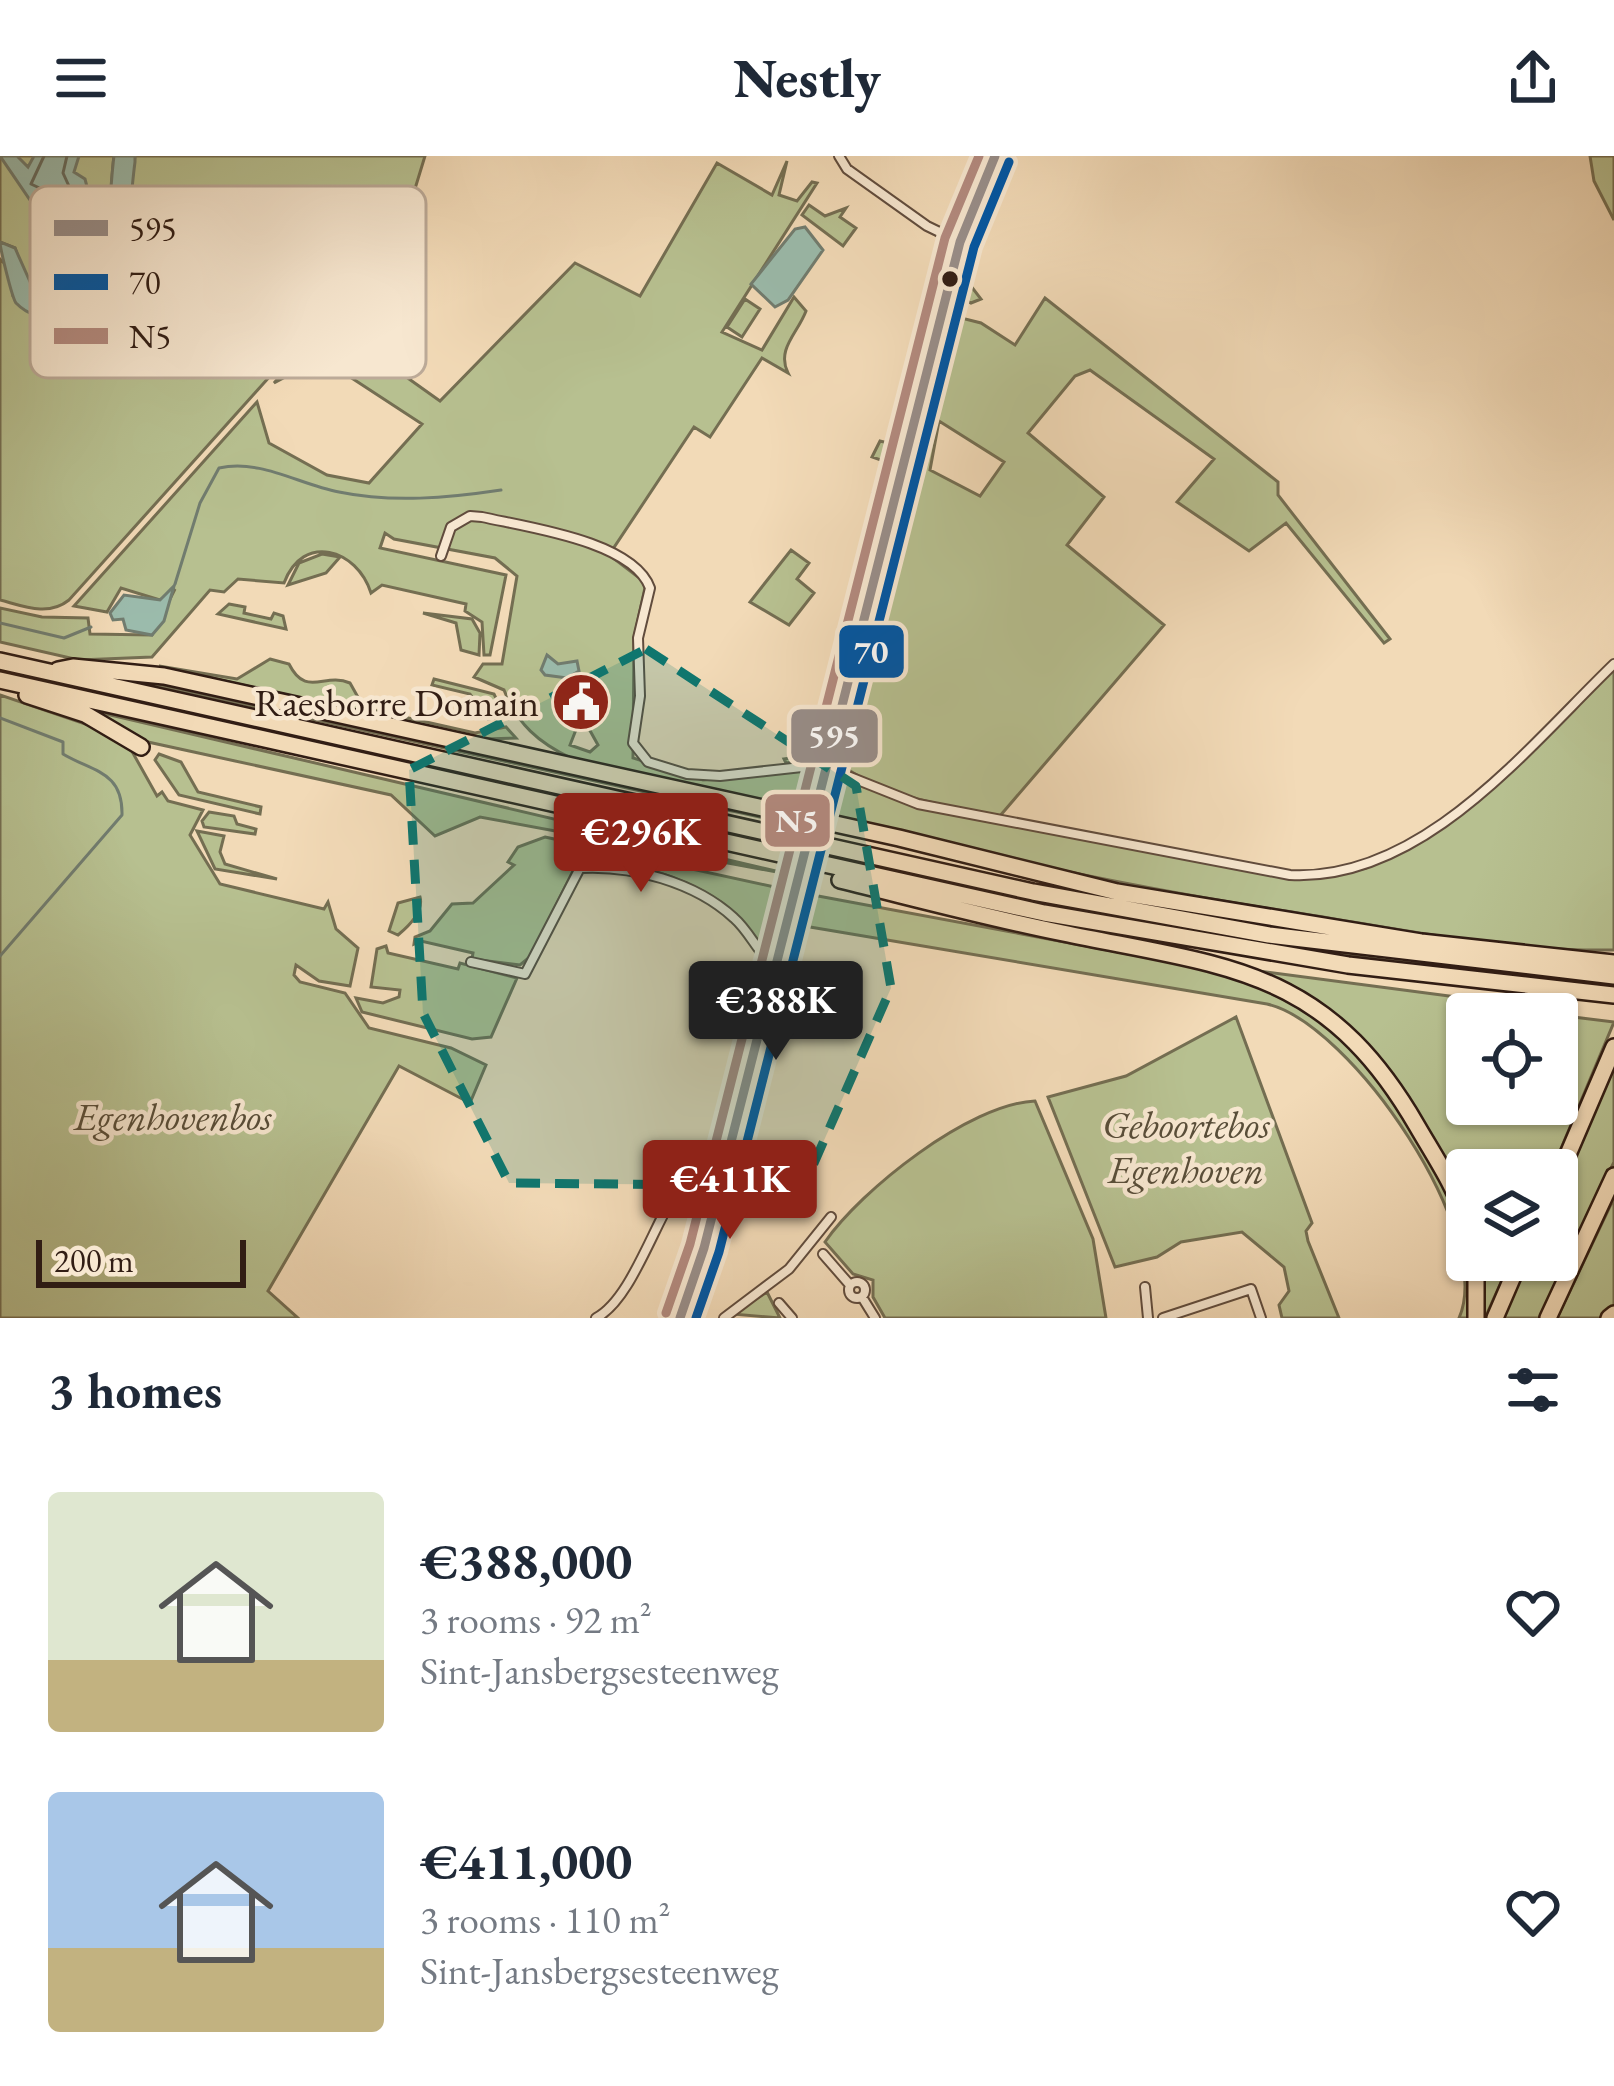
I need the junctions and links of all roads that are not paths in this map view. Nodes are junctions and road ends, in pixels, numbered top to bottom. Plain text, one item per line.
1 (839, 156) edge
2 (994, 156) edge
3 (960, 242) junction
4 (441, 556) dead end
5 (0, 661) edge
6 (1614, 664) edge
7 (50, 672) junction
8 (3, 680) edge
9 (141, 747) dead end
10 (827, 768) junction
11 (837, 826) junction
12 (812, 864) junction
13 (1033, 892) junction
14 (1222, 945) junction
15 (1148, 950) junction
16 (471, 962) dead end
17 (771, 964) dead end
18 (1609, 969) edge
19 (1614, 995) edge
20 (1614, 1047) edge
21 (1570, 1149) edge
22 (730, 1150) junction
23 (1446, 1176) edge
24 (1614, 1176) edge
25 (831, 1217) dead end
26 (823, 1254) dead end
27 (1476, 1281) edge
28 (1511, 1281) edge
29 (1145, 1287) dead end
30 (779, 1303) dead end
31 (1204, 1305) junction
32 (596, 1318) edge
33 (680, 1318) edge
34 (724, 1318) edge
35 (792, 1318) edge
36 (875, 1318) edge
37 (1148, 1318) edge
38 (1163, 1318) edge
39 (1207, 1318) edge
40 (1261, 1318) edge
41 (1476, 1318) edge
42 (1495, 1318) edge
43 (1548, 1318) edge

1 - 3 street
2 - 3 main road
3 - 10 main road
4 - 10 street
5 - 7 highway
6 - 10 street
7 - 11 highway
7 - 13 highway
8 - 9 highway
8 - 12 highway
10 - 22 main road, bridge
11 - 13 highway
11 - 18 highway
12 - 14 highway
12 - 15 highway
13 - 18 highway
14 - 15 highway
14 - 19 highway
15 - 23 highway
16 - 17 street
20 - 21 highway
22 - 32 street
22 - 33 main road
24 - 43 highway
25 - 34 street
26 - 36 street
27 - 41 highway
28 - 42 highway
29 - 37 street
30 - 35 street
31 - 38 street
31 - 39 street
31 - 40 street

